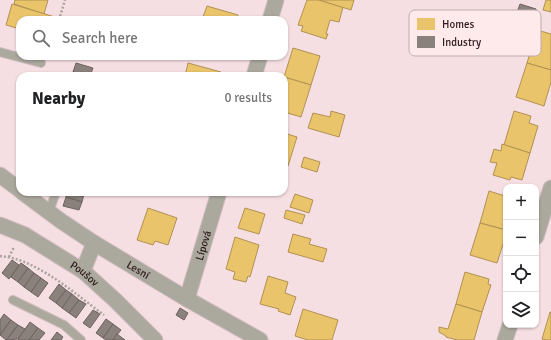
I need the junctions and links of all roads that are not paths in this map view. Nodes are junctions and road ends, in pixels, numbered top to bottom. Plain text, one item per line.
1 (276, 0) edge
2 (271, 16) edge
3 (0, 52) edge
4 (16, 56) edge
5 (33, 60) edge
6 (259, 60) edge
7 (41, 62) dead end
8 (255, 72) edge
9 (0, 175) edge
10 (16, 187) edge
11 (551, 188) edge
12 (27, 196) edge
13 (55, 196) edge
14 (218, 196) edge
15 (49, 212) junction
16 (0, 225) edge
17 (539, 227) edge
18 (94, 243) junction
19 (83, 271) junction
20 (187, 299) junction
21 (13, 300) dead end
22 (509, 328) edge
23 (81, 340) edge
24 (154, 340) edge
25 (260, 340) edge
26 (505, 340) edge

1 - 2 street
3 - 4 lane
5 - 7 lane
6 - 8 street
9 - 10 street
11 - 17 street
12 - 15 street, Lesní
13 - 15 lane
14 - 20 street, Lípová
15 - 18 street, Lesní
16 - 19 street, Poušov
18 - 19 street
18 - 20 street, Lesní
19 - 24 street, Poušov
20 - 25 street, Lesní
21 - 23 lane
22 - 26 street

